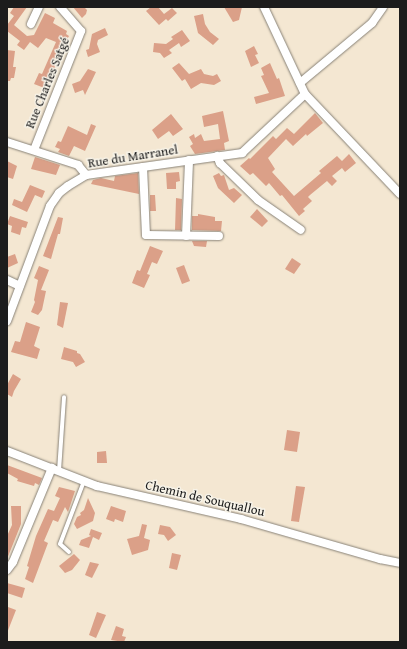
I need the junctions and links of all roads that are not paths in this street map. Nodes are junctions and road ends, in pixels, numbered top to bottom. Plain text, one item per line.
1 (39, 7) edge
2 (60, 7) edge
3 (264, 7) edge
4 (383, 7) edge
5 (31, 24) dead end
6 (300, 83) junction
7 (306, 94) junction
8 (7, 142) edge
9 (34, 150) junction
10 (217, 156) junction
11 (189, 160) junction
12 (143, 167) junction
13 (86, 175) junction
14 (400, 194) edge
15 (301, 230) dead end
16 (186, 236) junction
17 (219, 236) dead end
18 (7, 280) edge
19 (20, 286) junction
20 (7, 321) edge
21 (64, 397) dead end
22 (7, 451) edge
23 (56, 469) junction
24 (84, 481) junction
25 (69, 552) dead end
26 (400, 563) edge
27 (7, 570) edge

1 - 5 street
2 - 9 street, Rue Charles Satgé
3 - 6 street
4 - 6 street
6 - 7 street
7 - 10 street, Rue du Marranel
7 - 14 street
8 - 9 street
9 - 13 street
10 - 11 street, Rue du Marranel
10 - 15 street
11 - 12 street, Rue du Marranel
11 - 16 street
12 - 13 street, Rue du Marranel
12 - 16 street
13 - 19 street, Rue du Marranel
16 - 17 street
18 - 19 street
19 - 20 street, Rue du Marranel
21 - 23 lane
22 - 23 street, Chemin de Souquallou
23 - 24 street, Chemin de Souquallou
23 - 27 street
24 - 25 lane
24 - 26 street, Chemin de Souquallou

